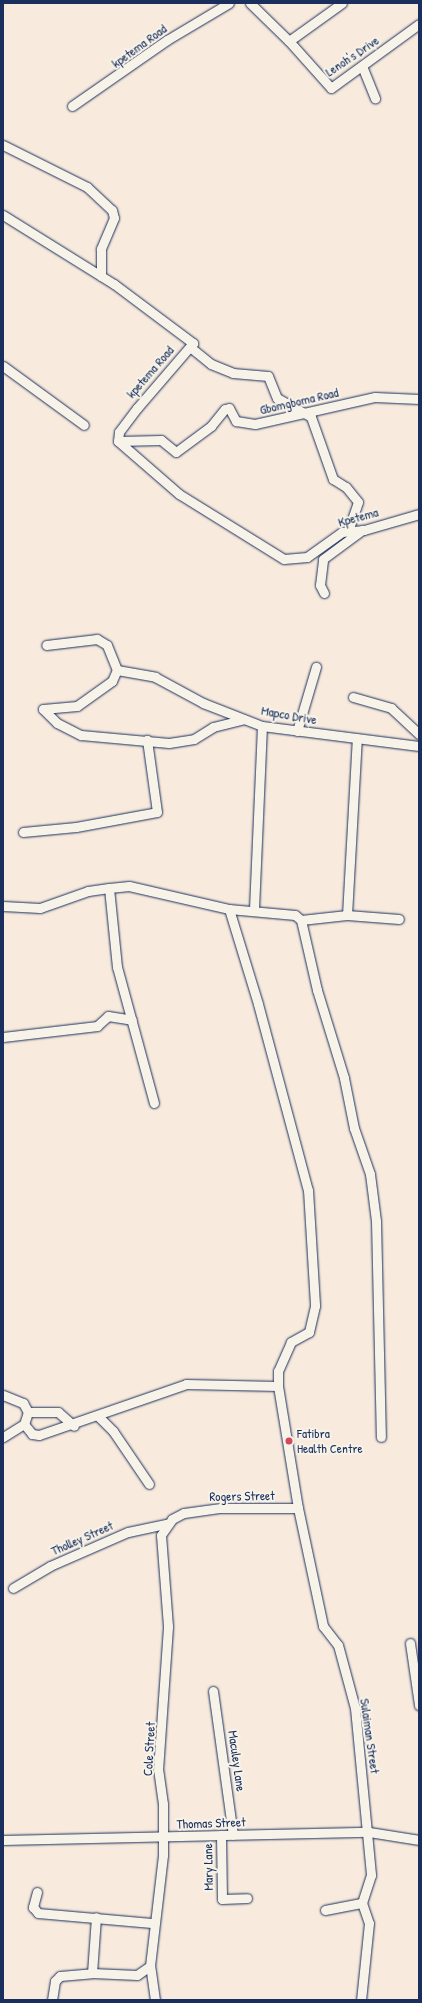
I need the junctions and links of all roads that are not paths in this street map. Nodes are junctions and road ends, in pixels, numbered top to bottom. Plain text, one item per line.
1 (229, 3) edge
2 (250, 3) edge
3 (342, 3) edge
4 (419, 24) edge
5 (288, 41) junction
6 (362, 66) junction
7 (375, 98) dead end
8 (72, 106) dead end
9 (3, 145) edge
10 (3, 215) edge
11 (101, 276) junction
12 (190, 347) junction
13 (3, 366) edge
14 (419, 399) edge
15 (300, 412) junction
16 (84, 425) dead end
17 (118, 441) junction
18 (419, 514) edge
19 (364, 530) junction
20 (348, 531) junction
21 (324, 593) dead end
22 (46, 645) dead end
23 (316, 667) dead end
24 (117, 670) junction
25 (353, 697) dead end
26 (244, 719) junction
27 (262, 726) junction
28 (297, 731) junction
29 (419, 734) edge
30 (357, 738) junction
31 (147, 740) junction
32 (419, 746) edge
33 (23, 832) dead end
34 (109, 888) junction
35 (3, 906) edge
36 (229, 909) junction
37 (254, 909) junction
38 (347, 914) junction
39 (399, 919) dead end
40 (301, 920) junction
41 (132, 1020) junction
42 (3, 1037) edge
43 (154, 1103) dead end
44 (278, 1386) junction
45 (3, 1395) edge
46 (28, 1412) junction
47 (99, 1417) junction
48 (24, 1424) junction
49 (74, 1426) junction
50 (381, 1436) dead end
51 (3, 1437) edge
52 (149, 1484) dead end
53 (298, 1508) junction
54 (167, 1524) junction
55 (13, 1588) dead end
56 (410, 1643) dead end
57 (213, 1691) dead end
58 (419, 1705) edge
59 (369, 1832) junction
60 (221, 1835) junction
61 (233, 1835) junction
62 (162, 1838) junction
63 (3, 1840) edge
64 (419, 1840) edge
65 (36, 1892) dead end
66 (247, 1898) dead end
67 (362, 1903) junction
68 (325, 1910) dead end
69 (96, 1917) junction
70 (152, 1923) junction
71 (150, 1966) junction
72 (92, 1973) junction
73 (52, 2000) edge
74 (154, 2000) edge
75 (361, 2000) edge

1 - 8 street, kpetema Road
2 - 5 street
3 - 5 street
4 - 6 street, Lenoh's Drive
5 - 6 street, Lenoh's Drive
6 - 7 street
9 - 11 street
10 - 11 street, kpetema Road
11 - 12 street, kpetema Road
12 - 15 street
12 - 17 street, kpetema Road
13 - 16 street
14 - 15 street, Gbomgboma Road
15 - 17 street, Gbomgboma Road
15 - 20 street
17 - 20 street, Kpetema
18 - 19 street, Kpetema
19 - 20 street, Kpetema
19 - 21 street
22 - 24 street
23 - 28 street
24 - 26 street, Mapco Drive
24 - 31 street
25 - 29 street
26 - 27 street, Mapco Drive
26 - 31 street
27 - 28 street, Mapco Drive
27 - 37 street
28 - 30 street, Mapco Drive
30 - 32 street, Mapco Drive
30 - 38 street
31 - 33 street
34 - 35 street
34 - 36 street
34 - 41 street
36 - 37 street
36 - 44 street
37 - 40 street
38 - 39 street
38 - 40 street
40 - 50 street
41 - 42 street
41 - 43 street
44 - 47 street
44 - 53 street
45 - 46 street
46 - 48 street
46 - 49 street
47 - 49 street
47 - 52 street
48 - 49 street
48 - 51 street
53 - 54 street, Rogers Street
53 - 59 street, Sulaiman Street
54 - 55 street, Tholley Street
54 - 62 street, Cole Street
56 - 58 street
57 - 61 street, Maculey Lane
59 - 61 street, Thomas Street
59 - 64 street, Thomas Street
59 - 67 street, Sulaiman Street
60 - 61 street, Thomas Street
60 - 62 street, Thomas Street
60 - 66 street, Mary Lane
62 - 63 street, Thomas Street
62 - 70 street, Cole Street
65 - 69 street
67 - 68 street
67 - 75 street
69 - 70 street
69 - 72 street
70 - 71 street, Cole Street
71 - 72 street
71 - 74 street, Cole Street
72 - 73 street

